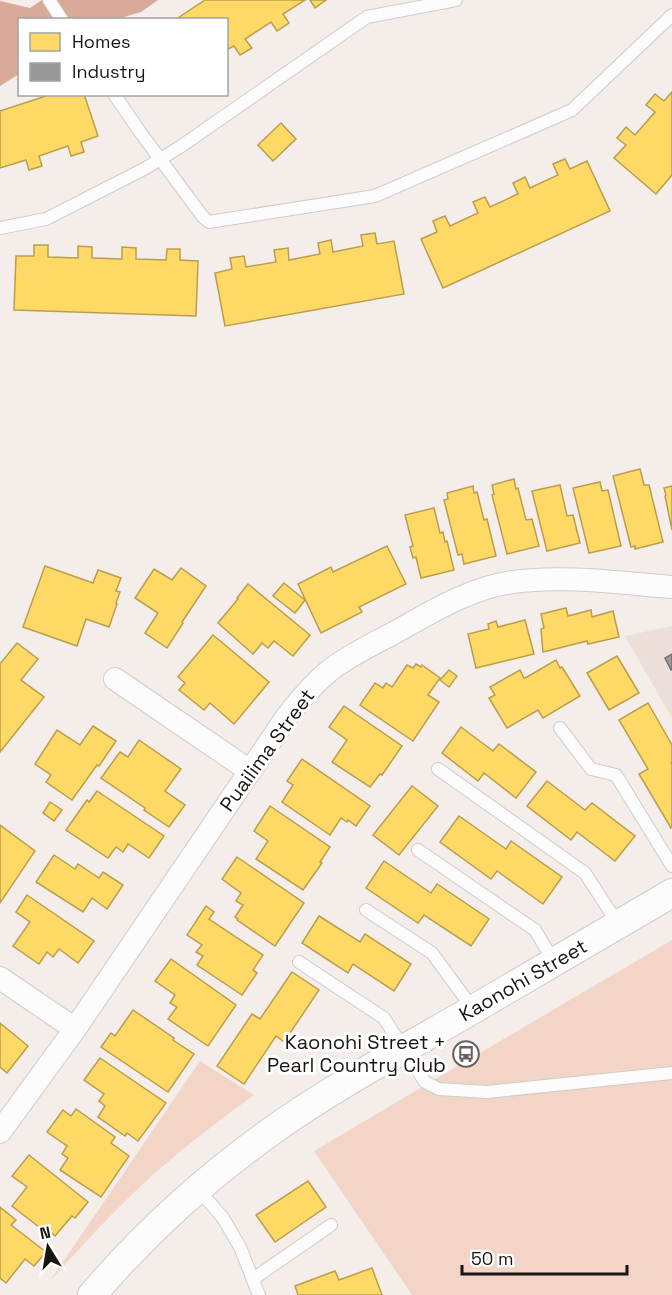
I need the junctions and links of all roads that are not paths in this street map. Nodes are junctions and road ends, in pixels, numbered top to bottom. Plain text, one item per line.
1 (49, 0) edge
2 (456, 0) edge
3 (672, 15) edge
4 (61, 18) edge
5 (115, 96) edge
6 (160, 159) junction
7 (0, 228) edge
8 (672, 587) edge
9 (115, 679) dead end
10 (560, 728) dead end
11 (438, 770) dead end
12 (250, 771) junction
13 (418, 850) dead end
14 (672, 866) edge
15 (672, 893) edge
16 (366, 910) dead end
17 (618, 924) junction
18 (299, 962) dead end
19 (554, 962) junction
20 (0, 978) edge
21 (473, 1009) junction
22 (75, 1029) junction
23 (404, 1049) junction
24 (672, 1072) edge
25 (0, 1132) edge
26 (198, 1189) junction
27 (331, 1226) dead end
28 (253, 1279) junction
29 (92, 1295) edge
30 (260, 1295) edge

1 - 4 lane
2 - 6 lane
3 - 6 lane
5 - 6 lane
6 - 7 lane
8 - 12 street, Puailima Street
9 - 12 street
10 - 14 lane
11 - 17 lane
12 - 22 street, Puailima Street
13 - 19 lane
15 - 17 street, Kaonohi Street
16 - 21 lane
17 - 19 street, Kaonohi Street
18 - 23 lane
19 - 21 street, Kaonohi Street
20 - 22 street
21 - 23 street, Kaonohi Street
22 - 25 street, Puailima Street
23 - 24 lane
23 - 26 street, Kaonohi Street
26 - 28 lane
26 - 29 street, Kaonohi Street
27 - 28 lane
28 - 30 lane

